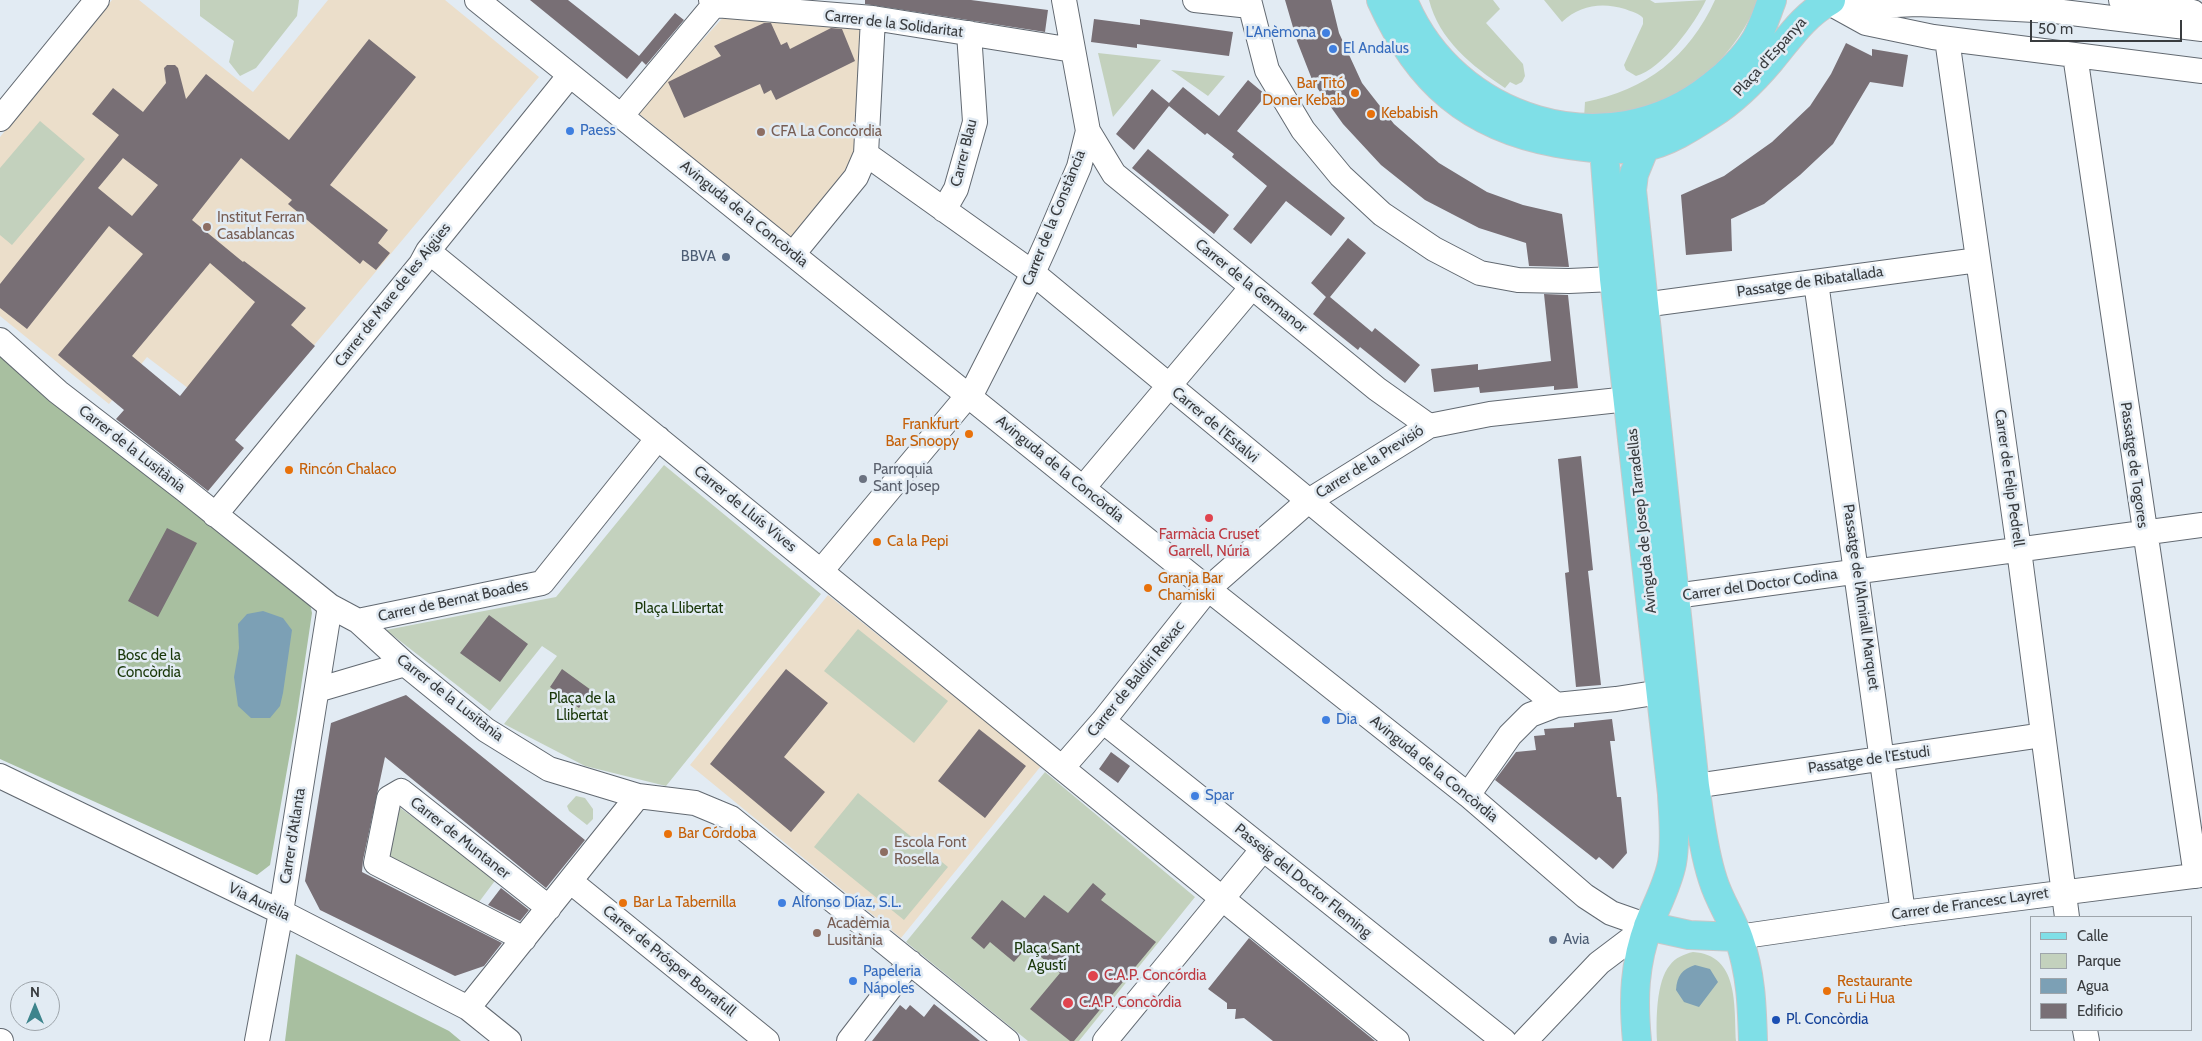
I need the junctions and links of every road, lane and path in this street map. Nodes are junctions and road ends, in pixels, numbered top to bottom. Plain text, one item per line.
1 (97, 0) edge
2 (477, 0) edge
3 (1064, 0) edge
4 (1195, 0) edge
5 (1381, 0) edge
6 (1403, 0) edge
7 (1826, 0) edge
8 (2121, 0) edge
9 (712, 2) edge
10 (1250, 3) edge
11 (1768, 9) edge
12 (2021, 10) junction
13 (2202, 14) edge
14 (873, 18) junction
15 (2202, 29) edge
16 (969, 33) junction
17 (1947, 39) junction
18 (2202, 44) edge
19 (1073, 50) junction
20 (2075, 55) junction
21 (2202, 71) edge
22 (570, 75) junction
23 (622, 115) junction
24 (0, 119) edge
25 (1088, 131) junction
26 (1638, 136) junction
27 (1604, 149) junction
28 (866, 154) junction
29 (944, 210) junction
30 (428, 251) junction
31 (793, 254) junction
32 (1978, 260) junction
33 (1034, 274) junction
34 (1614, 279) junction
35 (1816, 282) junction
36 (1252, 287) junction
37 (1643, 305) junction
38 (0, 340) edge
39 (1169, 386) junction
40 (968, 395) junction
41 (1640, 395) junction
42 (1429, 426) junction
43 (658, 438) junction
44 (1083, 488) junction
45 (1308, 502) junction
46 (215, 515) junction
47 (2202, 525) edge
48 (2144, 533) junction
49 (2019, 550) junction
50 (821, 570) junction
51 (1857, 572) junction
52 (1208, 589) junction
53 (1675, 596) junction
54 (330, 606) junction
55 (358, 621) junction
56 (405, 664) junction
57 (317, 690) junction
58 (1673, 691) junction
59 (1556, 705) junction
60 (1103, 721) junction
61 (2043, 735) junction
62 (1883, 758) junction
63 (1062, 768) junction
64 (0, 776) edge
65 (1695, 786) junction
66 (1468, 795) junction
67 (638, 796) junction
68 (1263, 849) junction
69 (2199, 875) edge
70 (570, 881) junction
71 (2063, 892) junction
72 (1222, 898) junction
73 (549, 908) junction
74 (280, 912) junction
75 (1903, 913) junction
76 (2067, 916) edge
77 (1648, 926) junction
78 (1738, 937) junction
79 (524, 939) junction
80 (910, 962) junction
81 (468, 1008) junction
82 (257, 1041) edge
83 (509, 1041) edge
84 (767, 1041) edge
85 (849, 1041) edge
86 (1007, 1041) edge
87 (1105, 1041) edge
88 (1397, 1041) edge
89 (1504, 1041) edge
90 (1526, 1041) edge
91 (1637, 1041) edge
92 (1753, 1041) edge

1 - 24 street
2 - 22 street, Avinguda de la Concòrdia
3 - 19 street, Carrer de la Constància
4 - 10 street
5 - 27 main road
6 - 26 main road
7 - 12 street
7 - 17 street
7 - 26 main road, Plaça d'Espanya
8 - 13 street
9 - 14 street, Carrer de la Solidaritat
9 - 23 street
10 - 34 street
11 - 26 main road
12 - 15 street
12 - 18 street
14 - 16 street, Carrer de la Solidaritat
14 - 28 street
16 - 19 street, Carrer de la Solidaritat
16 - 29 street, Carrer Blau
17 - 20 street
17 - 32 street, Carrer de Felip Pedrell
19 - 25 street, Carrer de la Constància
20 - 21 street
20 - 48 street, Passatge de Togores
22 - 23 street, Avinguda de la Concòrdia
22 - 30 street, Carrer de Mare de les Aigües
23 - 31 street, Avinguda de la Concòrdia
25 - 33 street, Carrer de la Constància
25 - 36 street, Carrer de la Germanor
26 - 27 main road
26 - 37 main road, Avinguda de Josep Tarradellas
27 - 34 main road, Avinguda de Josep Tarradellas
28 - 29 street, Carrer de l'Estalvi
28 - 31 street
29 - 33 street, Carrer de l'Estalvi
30 - 43 street, Carrer de Lluís Vives
30 - 46 street, Carrer de Mare de les Aigües
31 - 40 street, Avinguda de la Concòrdia
32 - 35 street, Passatge de Ribatallada
32 - 49 street, Carrer de Felip Pedrell
33 - 39 street, Carrer de l'Estalvi
33 - 40 street, Carrer de la Constància
34 - 41 main road, Avinguda de Josep Tarradellas
35 - 37 street, Passatge de Ribatallada
35 - 51 street, Passatge de l'Almirall Marquet
36 - 39 street
36 - 42 street, Carrer de la Germanor
37 - 41 main road, Avinguda de Josep Tarradellas
38 - 46 street, Carrer de la Lusitània
39 - 44 street
39 - 45 street, Carrer de l'Estalvi
40 - 44 street, Avinguda de la Concòrdia
40 - 50 street
41 - 42 street, Carrer de la Previsió
41 - 53 main road, Avinguda de Josep Tarradellas
41 - 58 main road, Avinguda de Josep Tarradellas
42 - 45 street, Carrer de la Previsió
43 - 50 street, Carrer de Lluís Vives
43 - 55 street, Carrer de Bernat Boades
44 - 52 street, Avinguda de la Concòrdia
45 - 52 street, Carrer de la Previsió
45 - 59 street, Carrer de l'Estalvi
46 - 54 street, Carrer de la Lusitània
47 - 48 street, Carrer del Doctor Codina
48 - 49 street, Carrer del Doctor Codina
48 - 69 street, Passatge de Togores
49 - 51 street, Carrer del Doctor Codina
49 - 61 street, Carrer de Felip Pedrell
50 - 63 street, Carrer de Lluís Vives
51 - 53 street, Carrer del Doctor Codina
51 - 62 street, Passatge de l'Almirall Marquet
52 - 60 street, Carrer de Baldiri Reixac
52 - 66 street, Avinguda de la Concòrdia
53 - 58 main road, Avinguda de Josep Tarradellas
54 - 55 street, Carrer de la Lusitània
54 - 57 street, Carrer d'Atlanta
55 - 56 street, Carrer de la Lusitània
56 - 57 street
56 - 67 street, Carrer de la Lusitània
57 - 74 street, Carrer d'Atlanta
58 - 59 street
58 - 65 main road, Avinguda de Josep Tarradellas
58 - 77 main road, Avinguda de Josep Tarradellas
59 - 66 street
60 - 63 street, Carrer de Baldiri Reixac
60 - 68 street, Passeig del Doctor Fleming
61 - 62 street, Passatge de l'Estudi
61 - 71 street, Carrer de Felip Pedrell
62 - 65 street, Passatge de l'Estudi
62 - 75 street, Passatge de l'Almirall Marquet
63 - 72 street
64 - 74 street, Via Aurèlia
65 - 78 main road, Avinguda de Josep Tarradellas
66 - 77 street, Avinguda de la Concòrdia
67 - 70 street
67 - 80 street, Carrer de la Lusitània
68 - 72 street
68 - 89 street, Passeig del Doctor Fleming
69 - 71 street, Carrer de Francesc Layret
70 - 73 street
70 - 84 street, Carrer de Prósper Borrafull
71 - 75 street, Carrer de Francesc Layret
71 - 76 street, Carrer de Felip Pedrell
72 - 87 street
72 - 88 street
73 - 79 street
73 - 79 street, Carrer de Muntaner
74 - 81 street, Via Aurèlia
74 - 82 street, Carrer d'Atlanta
75 - 78 street, Carrer de Francesc Layret
77 - 78 main road
77 - 90 street
77 - 91 main road, Avinguda de Josep Tarradellas
78 - 92 main road, Avinguda de Josep Tarradellas
79 - 81 street
80 - 85 street
80 - 86 street, Carrer de la Lusitània
81 - 83 street, Via Aurèlia

